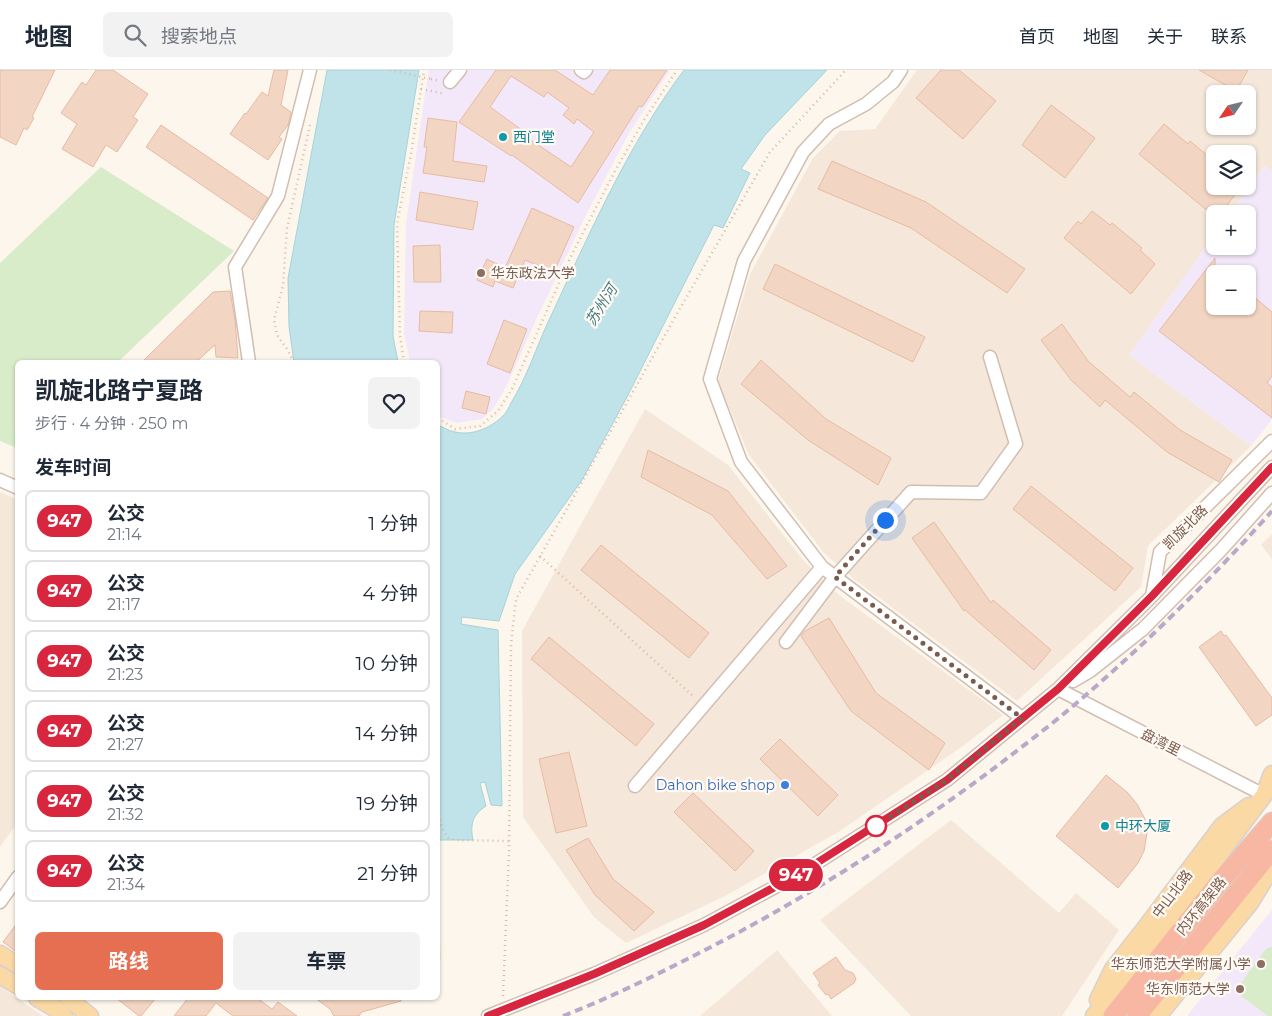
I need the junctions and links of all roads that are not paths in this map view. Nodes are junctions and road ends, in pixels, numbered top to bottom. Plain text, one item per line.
1 (310, 70) edge
2 (460, 70) edge
3 (581, 70) edge
4 (586, 70) edge
5 (901, 70) edge
6 (450, 82) road end
7 (990, 357) dead end
8 (249, 360) edge
9 (1272, 441) edge
10 (1272, 467) edge
11 (0, 480) edge
12 (15, 487) edge
13 (1272, 493) edge
14 (822, 567) junction
15 (835, 577) junction
16 (1152, 596) junction
17 (786, 642) dead end
18 (1058, 689) junction
19 (1022, 718) junction
20 (1272, 774) edge
21 (635, 786) dead end
22 (1268, 792) edge
23 (1272, 822) edge
24 (1272, 850) edge
25 (1272, 862) edge
26 (1272, 867) edge
27 (15, 881) edge
28 (1219, 883) junction
29 (0, 902) edge
30 (0, 954) edge
31 (15, 963) edge
32 (0, 975) edge
33 (15, 984) edge
34 (40, 1000) edge
35 (70, 1000) edge
36 (64, 1016) edge
37 (90, 1016) edge
38 (488, 1016) edge
39 (1092, 1016) edge
40 (1101, 1016) edge
41 (1113, 1016) edge
42 (1137, 1016) edge
43 (1141, 1016) edge
44 (1158, 1016) edge

1 - 8 street
2 - 6 street
3 - 4 street
5 - 14 street
7 - 15 street
9 - 16 street, 凯旋北路
10 - 16 street
11 - 12 street
13 - 18 street
14 - 15 street
14 - 21 street
15 - 17 street
15 - 19 street
16 - 18 street
18 - 19 street
18 - 22 street, 盘湾里
19 - 38 street
20 - 22 main road
22 - 39 main road, 中山北路
23 - 28 highway, 内环高架路
24 - 42 highway, 内环高架路
25 - 43 main road
26 - 44 main road
27 - 29 street
28 - 40 highway
28 - 41 highway, 内环高架路
30 - 31 main road
32 - 33 main road
34 - 36 main road
35 - 37 main road

